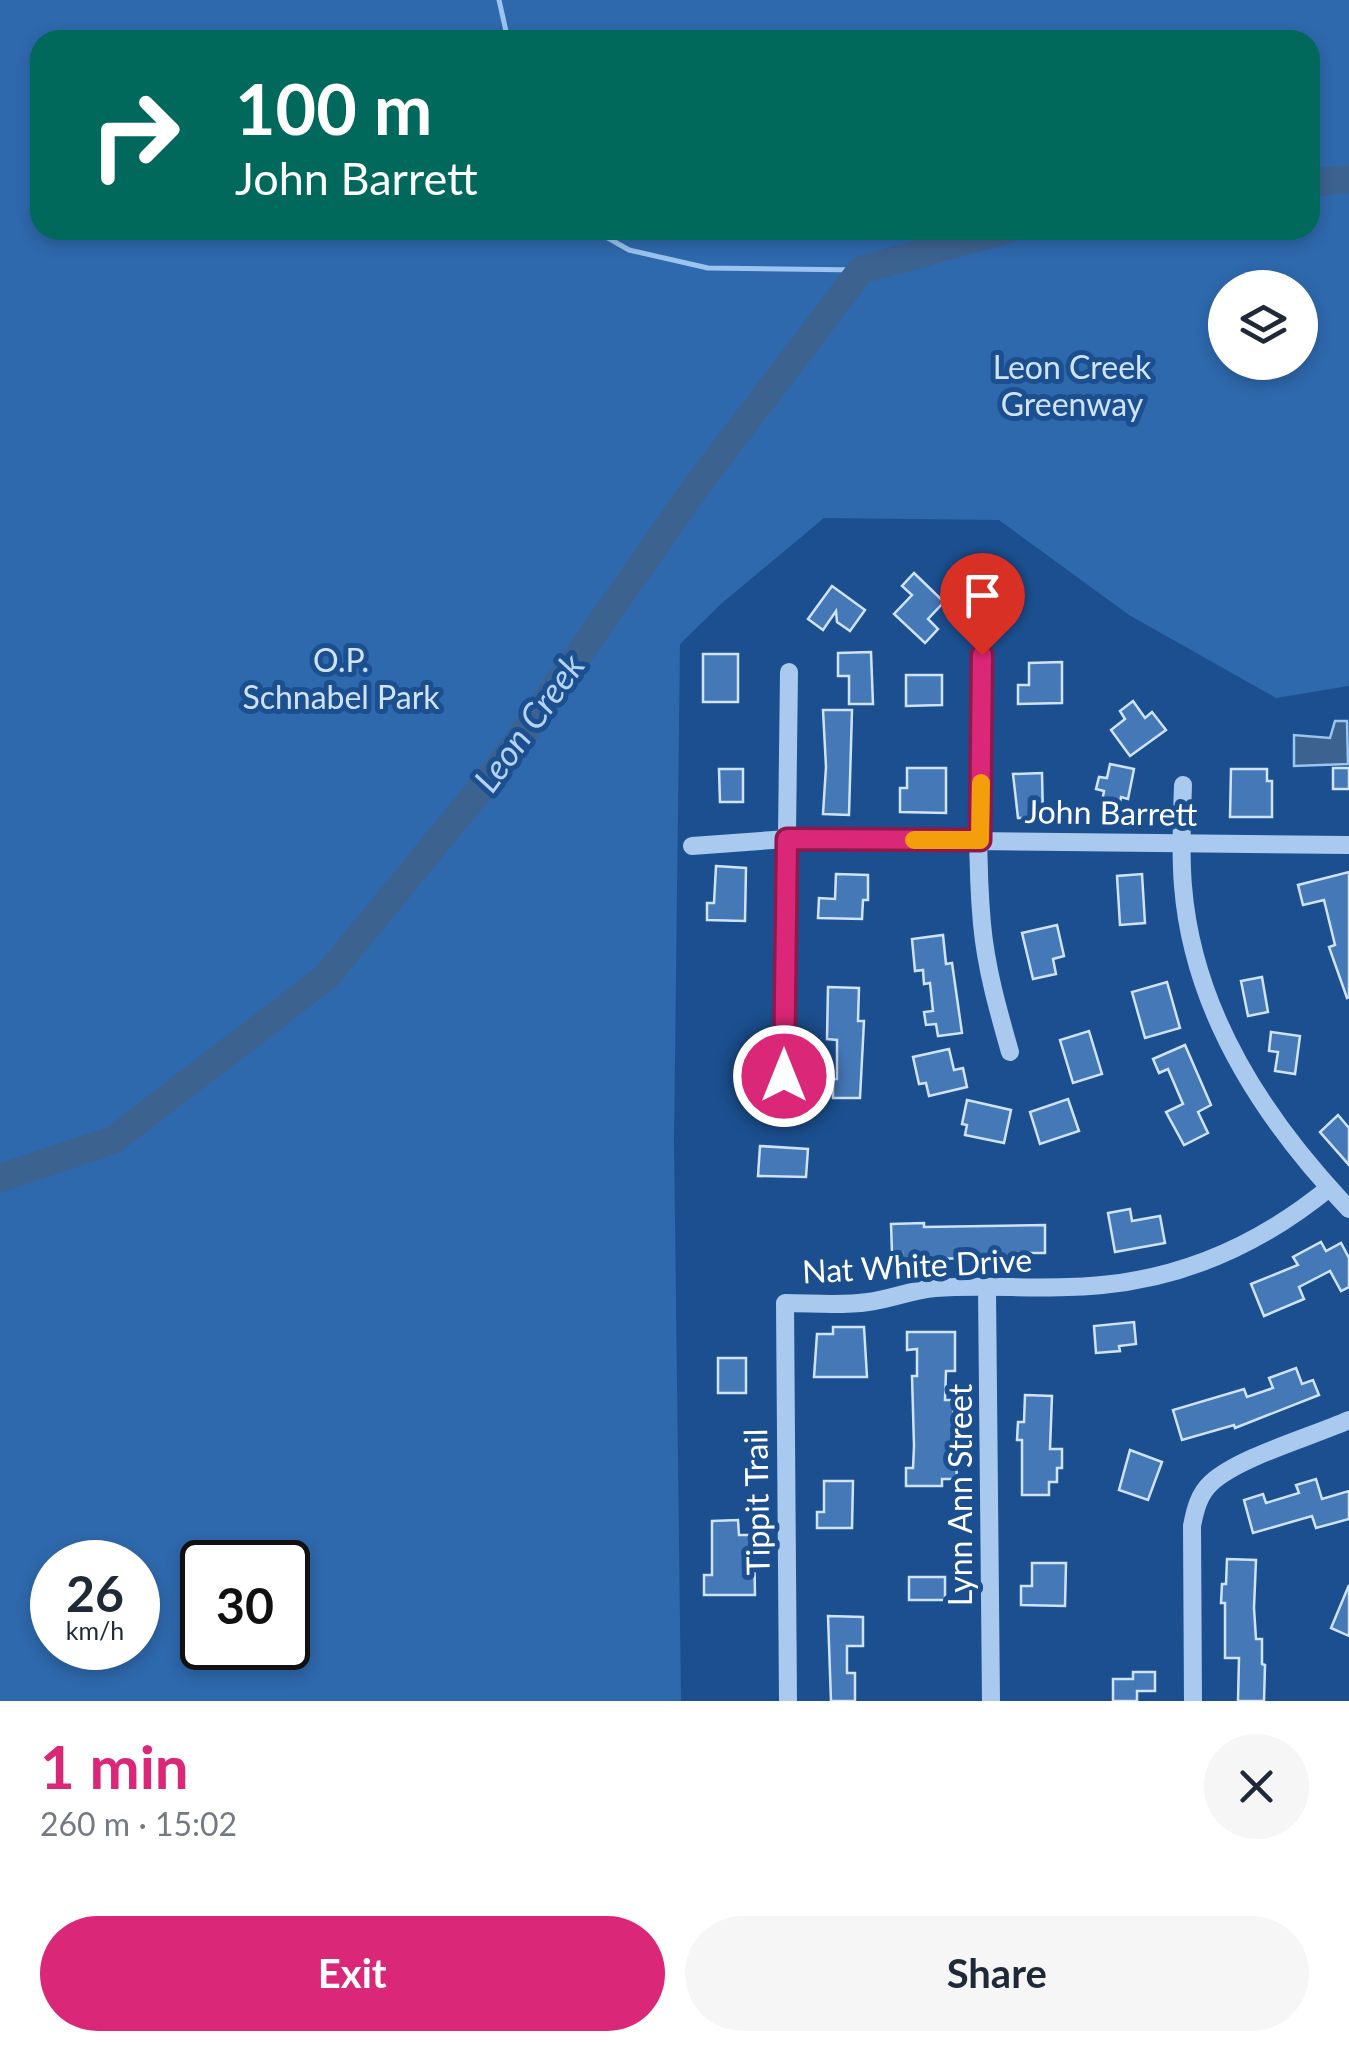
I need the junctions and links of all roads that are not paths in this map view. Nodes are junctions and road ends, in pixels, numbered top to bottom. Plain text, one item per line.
1 (982, 655) dead end
2 (789, 672) dead end
3 (1184, 785) dead end
4 (787, 839) junction
5 (980, 840) junction
6 (1181, 844) junction
7 (1349, 845) edge
8 (692, 846) dead end
9 (1010, 1052) dead end
10 (784, 1076) dead end
11 (1330, 1188) junction
12 (1349, 1209) edge
13 (987, 1288) junction
14 (784, 1302) joint
15 (1349, 1420) edge
16 (788, 1701) edge
17 (991, 1701) edge
18 (1194, 1701) edge

1 - 5 street
2 - 4 street
3 - 6 street
4 - 5 street, John Barrett
4 - 8 street, John Barrett
4 - 10 street
5 - 6 street, John Barrett
5 - 9 street
6 - 7 street, John Barrett
6 - 11 street
11 - 12 street
11 - 13 street, Nat White Drive
13 - 14 street, Nat White Drive
13 - 17 street, Lynn Ann Street
14 - 16 street, Tippit Trail
15 - 18 street

